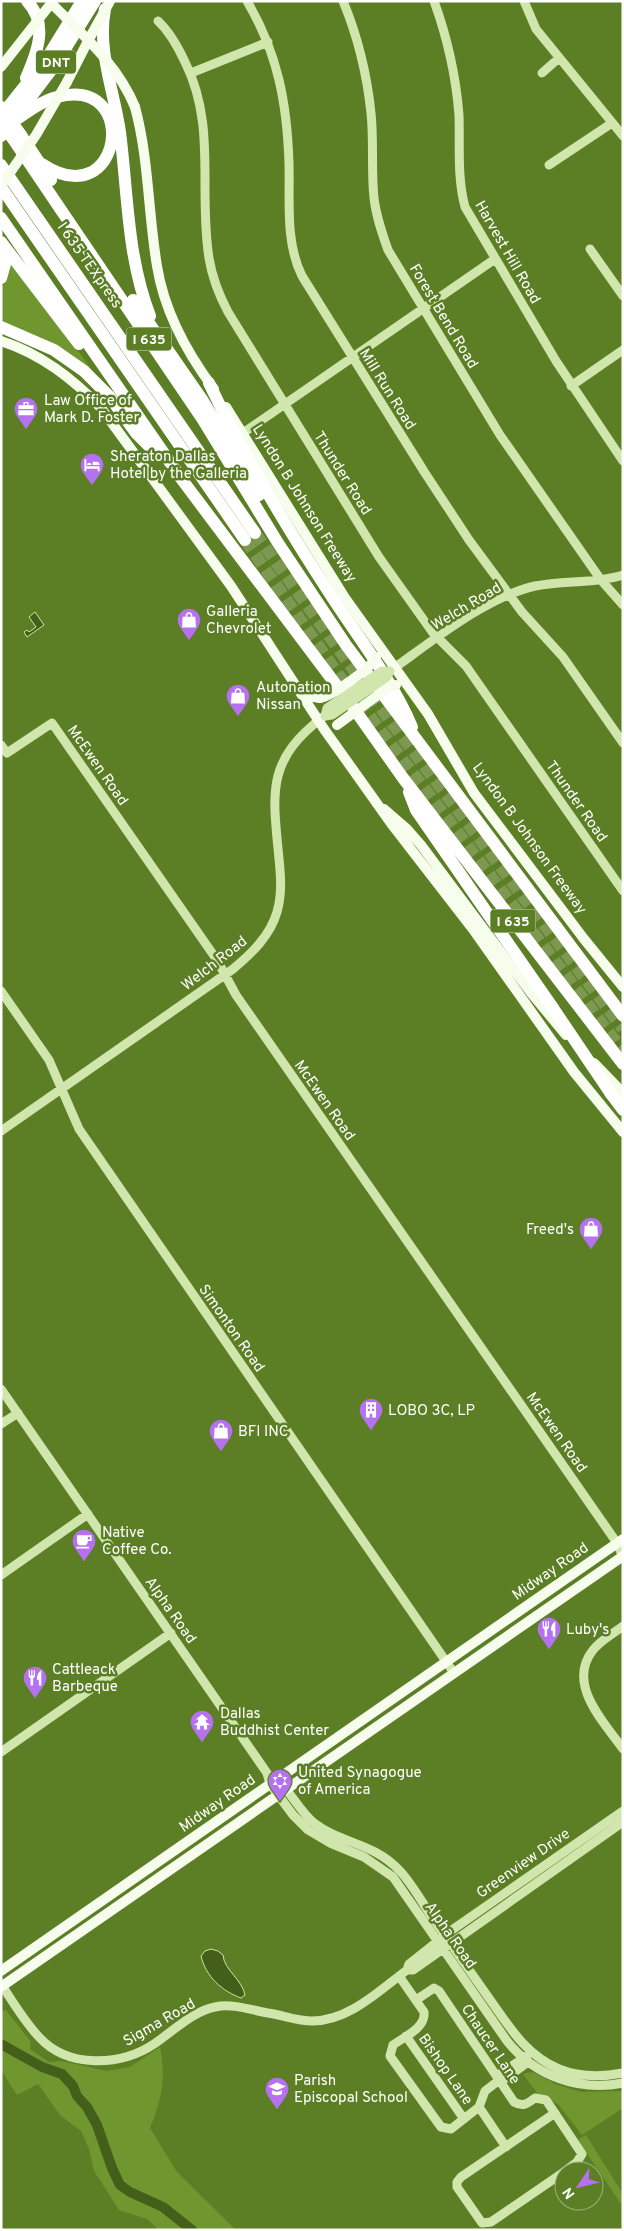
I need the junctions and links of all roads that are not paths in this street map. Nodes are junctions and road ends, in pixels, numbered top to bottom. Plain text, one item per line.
1 (27, 1) edge
2 (82, 1) edge
3 (95, 1) edge
4 (106, 1) edge
5 (110, 1) edge
6 (248, 1) edge
7 (343, 1) edge
8 (434, 1) edge
9 (524, 1) edge
10 (51, 2) edge
11 (158, 20) dead end
12 (88, 41) junction
13 (268, 42) junction
14 (559, 58) junction
15 (1, 67) edge
16 (191, 73) junction
17 (542, 73) dead end
18 (19, 94) junction
19 (1, 106) edge
20 (1, 116) edge
21 (8, 122) edge
22 (612, 123) junction
23 (623, 136) edge
24 (12, 137) edge
25 (40, 162) junction
26 (1, 164) edge
27 (549, 164) dead end
28 (1, 186) edge
29 (1, 218) edge
30 (2, 243) edge
31 (590, 249) dead end
32 (495, 258) junction
33 (1, 278) edge
34 (623, 296) edge
35 (422, 308) junction
36 (1, 327) edge
37 (156, 332) junction
38 (1, 342) edge
39 (623, 350) edge
40 (352, 356) junction
41 (108, 372) junction
42 (209, 383) junction
43 (571, 386) junction
44 (284, 404) junction
45 (243, 433) junction
46 (623, 461) edge
47 (183, 481) junction
48 (278, 543) junction
49 (623, 575) edge
50 (601, 580) junction
51 (509, 595) junction
52 (623, 605) edge
53 (438, 638) junction
54 (378, 645) junction
55 (392, 669) junction
56 (293, 681) junction
57 (418, 700) junction
58 (322, 718) junction
59 (623, 743) edge
60 (1, 745) edge
61 (421, 747) junction
62 (338, 748) junction
63 (403, 778) junction
64 (380, 806) junction
65 (623, 891) edge
66 (226, 975) junction
67 (623, 988) edge
68 (1, 992) edge
69 (610, 1000) junction
70 (623, 1008) edge
71 (623, 1016) edge
72 (623, 1064) edge
73 (61, 1090) junction
74 (617, 1094) edge
75 (623, 1110) edge
76 (1, 1131) edge
77 (623, 1132) edge
78 (1, 1389) edge
79 (18, 1413) junction
80 (1, 1424) edge
81 (88, 1514) junction
82 (621, 1543) edge
83 (623, 1557) edge
84 (1, 1575) edge
85 (623, 1626) edge
86 (171, 1633) junction
87 (446, 1662) junction
88 (454, 1673) junction
89 (623, 1749) edge
90 (1, 1752) edge
91 (274, 1782) junction
92 (282, 1793) junction
93 (623, 1811) edge
94 (623, 1822) edge
95 (585, 1843) junction
96 (542, 1867) junction
97 (150, 1868) junction
98 (547, 1875) junction
99 (159, 1880) junction
100 (514, 1886) junction
101 (520, 1894) junction
102 (444, 1942) junction
103 (1, 1971) edge
104 (399, 1976) junction
105 (2, 1986) edge
106 (416, 2000) junction
107 (406, 2036) junction
108 (525, 2060) junction
109 (560, 2070) junction
110 (623, 2073) edge
111 (597, 2076) junction
112 (498, 2081) junction
113 (623, 2084) edge
114 (596, 2086) junction
115 (479, 2107) junction
116 (555, 2114) junction
117 (464, 2119) junction
118 (506, 2146) junction
119 (578, 2161) edge
120 (554, 2178) edge

1 - 18 highway
2 - 18 highway, DNT
3 - 21 highway, DNT
4 - 37 highway
5 - 12 main road, bridge
6 - 13 street, Mill Run Road
7 - 35 street, Forest Bend Road
8 - 32 street, Harvest Hill Road
9 - 14 street
10 - 12 main road, Lyndon B Johnson Freeway, bridge
10 - 15 main road, bridge
11 - 16 street, Thunder Road
12 - 28 main road, bridge
12 - 42 main road, Lyndon B Johnson Freeway, bridge
13 - 16 street
13 - 40 street, Mill Run Road
14 - 17 street
14 - 22 street
16 - 44 street, Thunder Road
18 - 20 highway, DNT
19 - 24 highway, bridge
21 - 24 highway, I 635, bridge
21 - 25 highway
22 - 23 street
22 - 27 street
24 - 25 highway
24 - 48 highway, I 635
25 - 37 highway
26 - 28 highway, I 635 TEXpress
29 - 41 highway, I 635
30 - 33 highway
30 - 41 highway
31 - 34 street
32 - 35 street
32 - 43 street, Harvest Hill Road
35 - 40 street
35 - 50 street, Forest Bend Road
36 - 47 highway
37 - 48 highway
38 - 56 main road
39 - 43 street
40 - 44 street
40 - 51 street, Mill Run Road
41 - 47 highway, I 635
42 - 45 main road, Lyndon B Johnson Freeway
42 - 61 highway
43 - 46 street, Harvest Hill Road
44 - 45 street
44 - 53 street, Thunder Road
45 - 54 main road, Lyndon B Johnson Freeway
47 - 63 highway, I 635
48 - 61 highway, I 635
49 - 50 street, Welch Road
50 - 51 street, Welch Road
50 - 52 street, Forest Bend Road
51 - 53 street, Welch Road
51 - 59 street, Mill Run Road
53 - 55 street, Welch Road
53 - 65 street, Thunder Road
54 - 55 main road, Lyndon B Johnson Freeway
54 - 56 main road, bridge
55 - 57 main road, Lyndon B Johnson Freeway
55 - 58 street, Welch Road, bridge
56 - 58 main road
57 - 62 main road, bridge
57 - 67 main road, Lyndon B Johnson Freeway
58 - 62 main road
58 - 66 street, Welch Road
60 - 66 street, McEwen Road
61 - 69 highway, I 635
62 - 64 main road
63 - 72 highway, I 635
63 - 74 highway, bridge
64 - 74 main road
64 - 77 main road
66 - 73 street, Welch Road
66 - 82 street, McEwen Road
68 - 73 street, Simonton Road
69 - 70 highway
69 - 71 highway, I 635
73 - 76 street, Welch Road
73 - 87 street, Simonton Road
74 - 75 highway
78 - 79 street, Alpha Road
79 - 80 street
79 - 81 street, Alpha Road
81 - 84 street
81 - 86 street, Alpha Road
82 - 83 street, McEwen Road
82 - 87 main road, Midway Road
83 - 88 main road, Midway Road
85 - 89 street
86 - 90 street
86 - 91 street, Alpha Road
87 - 88 street, Simonton Road
87 - 91 main road, Midway Road
88 - 92 main road, Midway Road
91 - 92 street, Alpha Road
91 - 97 main road, Midway Road
92 - 99 main road, Midway Road
92 - 102 street, Alpha Road
93 - 95 street, Greenview Drive
94 - 95 street, Greenview Drive
95 - 96 street, Greenview Drive
95 - 98 street, Greenview Drive
96 - 98 street
96 - 100 street, Greenview Drive
97 - 99 main road
97 - 103 main road, Midway Road
98 - 101 street, Greenview Drive
99 - 105 main road, Midway Road
100 - 101 street
100 - 102 street, Greenview Drive
101 - 102 street, Greenview Drive
102 - 104 street, Sigma Road
102 - 108 street, Alpha Road
102 - 109 street, Alpha Road
104 - 105 street, Sigma Road
104 - 106 street
106 - 107 street
106 - 112 street, Chaucer Lane
107 - 117 street, Bishop Lane
107 - 117 street
108 - 109 street
108 - 112 street
108 - 114 street, Alpha Road
109 - 111 street, Alpha Road
110 - 111 street, Alpha Road
111 - 114 street
112 - 115 street
112 - 116 street, Chaucer Lane
113 - 114 street, Alpha Road
115 - 117 street
115 - 118 street
116 - 118 street
116 - 119 street, Chaucer Lane
118 - 120 street

